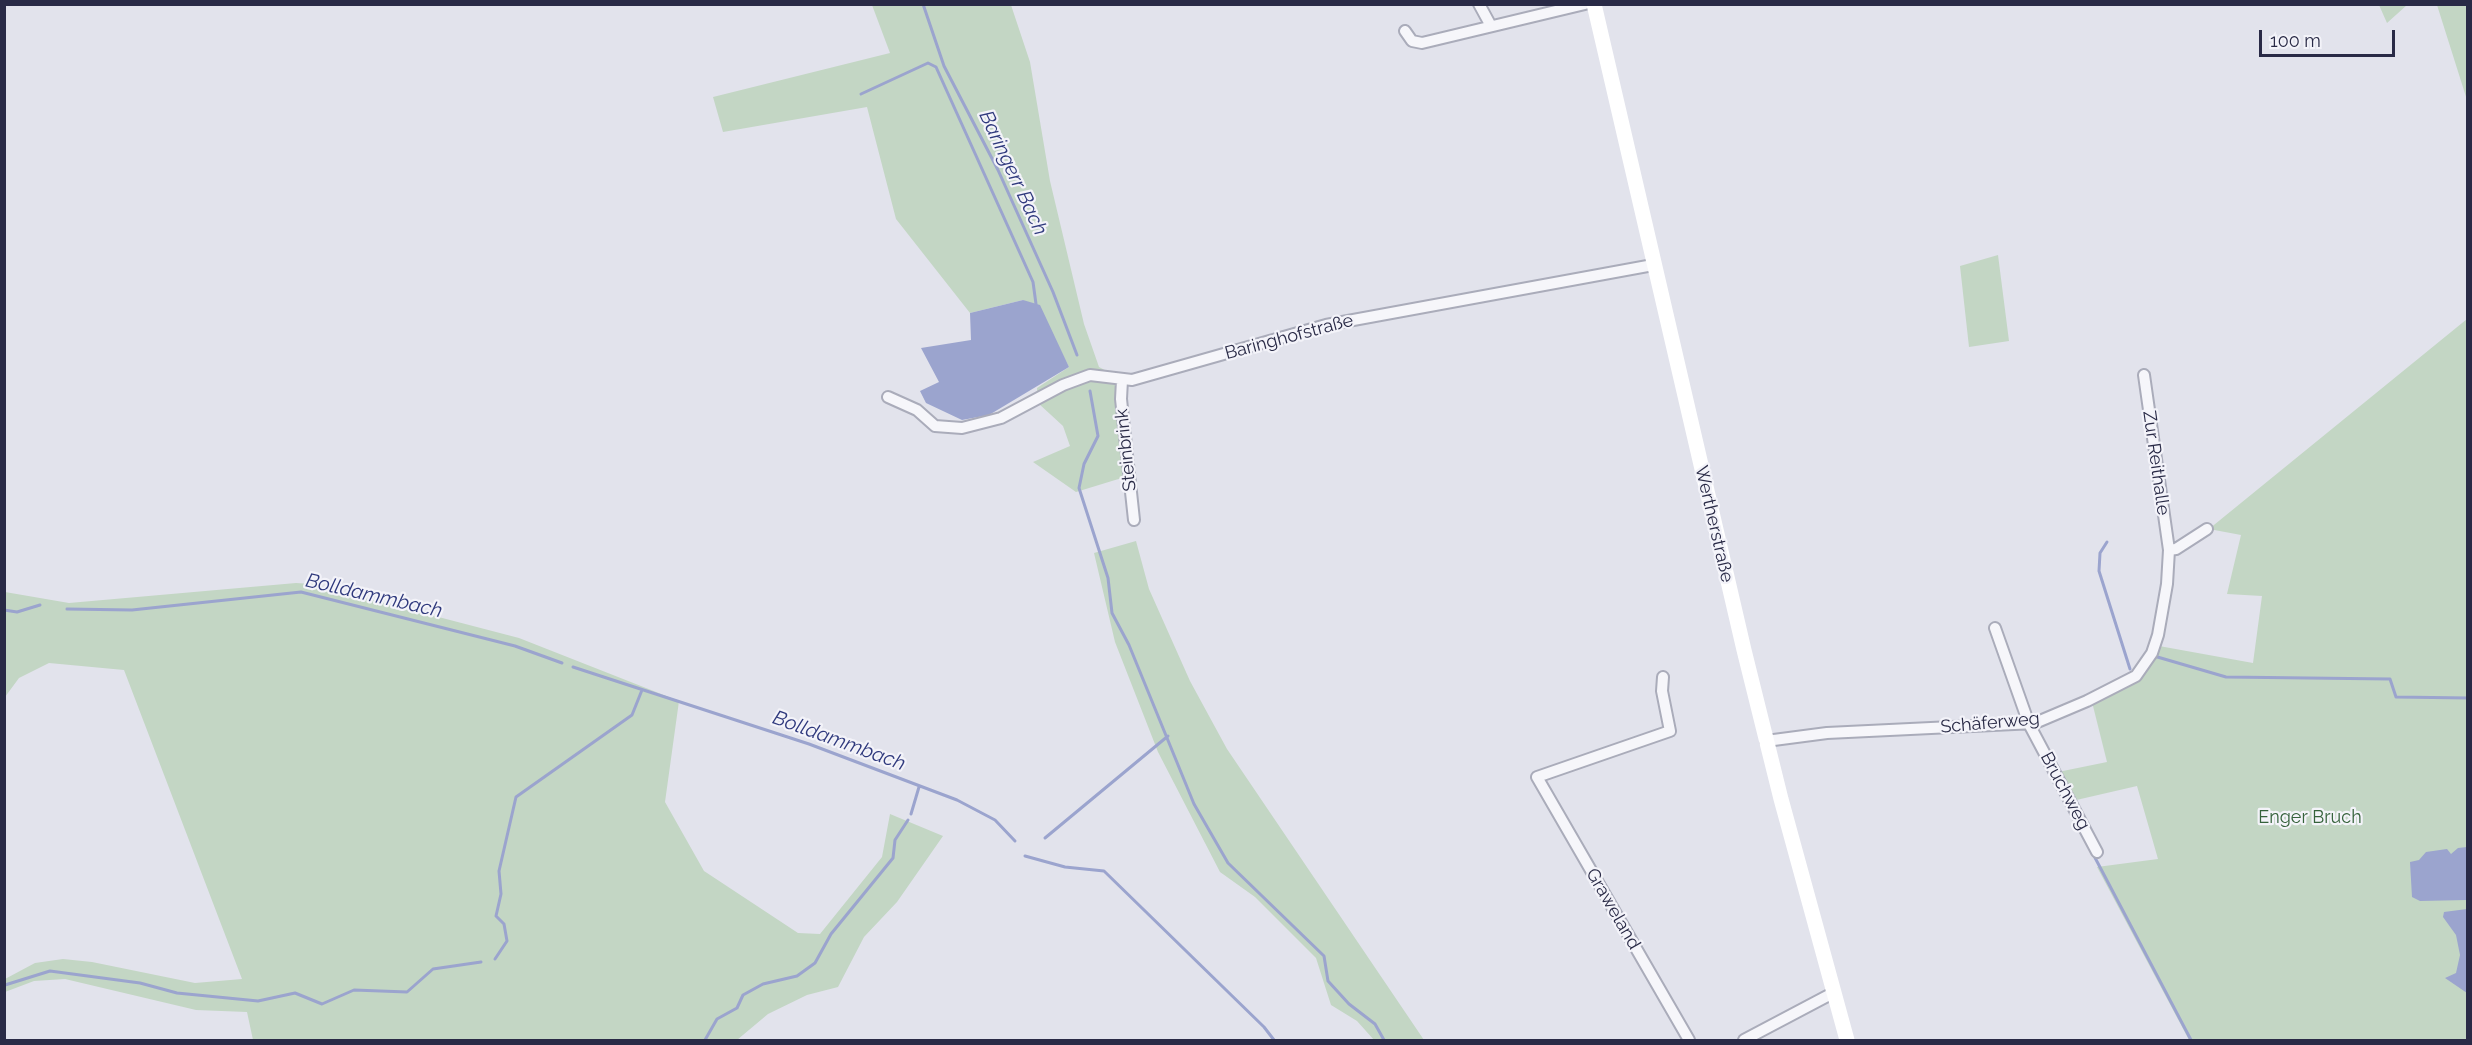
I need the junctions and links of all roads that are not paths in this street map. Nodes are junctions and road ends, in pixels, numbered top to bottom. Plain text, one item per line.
1 (1479, 4) edge
2 (1585, 4) edge
3 (1594, 4) edge
4 (1491, 26) junction
5 (1405, 31) dead end
6 (1653, 265) junction
7 (2144, 375) dead end
8 (1122, 380) junction
9 (888, 397) dead end
10 (1134, 520) dead end
11 (2207, 529) dead end
12 (2169, 550) junction
13 (1995, 628) dead end
14 (1663, 677) dead end
15 (2029, 724) junction
16 (1766, 741) junction
17 (2097, 852) dead end
18 (1833, 993) junction
19 (1689, 1041) edge
20 (1744, 1041) edge
21 (1847, 1041) edge

1 - 4 street
2 - 4 street
3 - 6 main road, Wertherstraße
4 - 5 street
6 - 8 street, Baringhofstraße
6 - 16 main road, Wertherstraße
7 - 12 street, Zur Reithalle
8 - 9 street, Baringhofstraße
8 - 10 street, Steinbrink
11 - 12 street
12 - 15 street, Schäferweg
13 - 15 street, Bruchweg
14 - 19 street, Graweland
15 - 16 street, Schäferweg
15 - 17 street, Bruchweg
16 - 18 main road, Wertherstraße
18 - 20 street
18 - 21 main road, Wertherstraße

